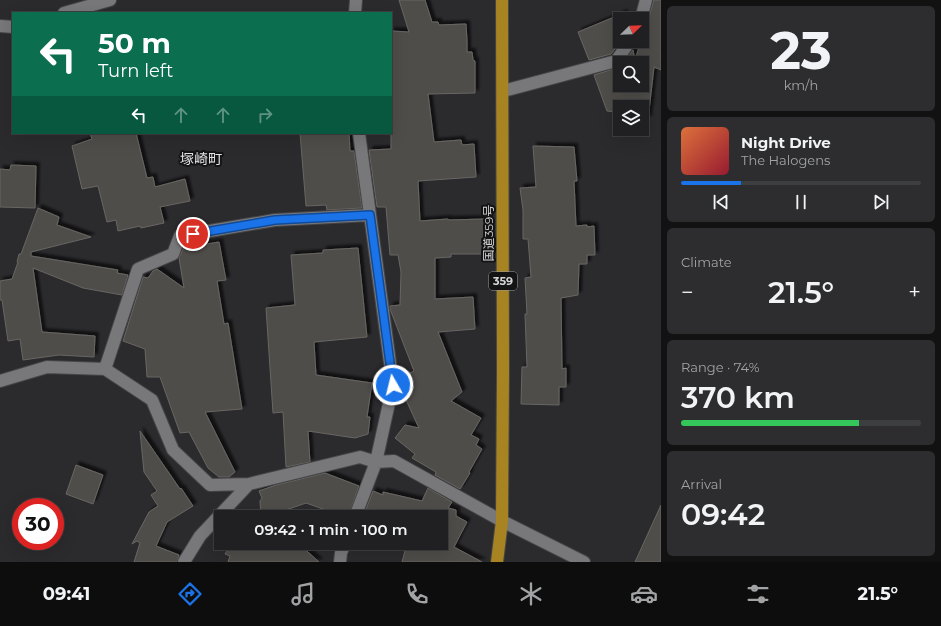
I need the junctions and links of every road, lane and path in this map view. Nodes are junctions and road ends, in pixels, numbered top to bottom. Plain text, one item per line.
1 (110, 0) edge
2 (356, 0) edge
3 (502, 0) edge
4 (646, 0) edge
5 (68, 12) edge
6 (355, 12) edge
7 (643, 12) edge
8 (0, 26) edge
9 (12, 27) edge
10 (625, 48) edge
11 (503, 91) junction
12 (359, 134) edge
13 (370, 215) junction
14 (105, 369) junction
15 (0, 381) edge
16 (376, 462) junction
17 (249, 484) junction
18 (358, 510) edge
19 (502, 521) junction
20 (342, 550) edge
21 (184, 562) edge
22 (340, 562) edge
23 (497, 562) edge
24 (584, 562) edge

1 - 5 street
2 - 6 street
3 - 11 highway, 国道359号 / 359
4 - 7 street
8 - 9 street
10 - 11 street
11 - 19 highway, 国道359号 / 359
12 - 13 street
13 - 14 street
13 - 16 street
14 - 15 street
14 - 17 street
16 - 17 street
16 - 18 street
16 - 19 street
17 - 21 street
19 - 23 highway, 国道359号 / 359
19 - 24 street
20 - 22 street

